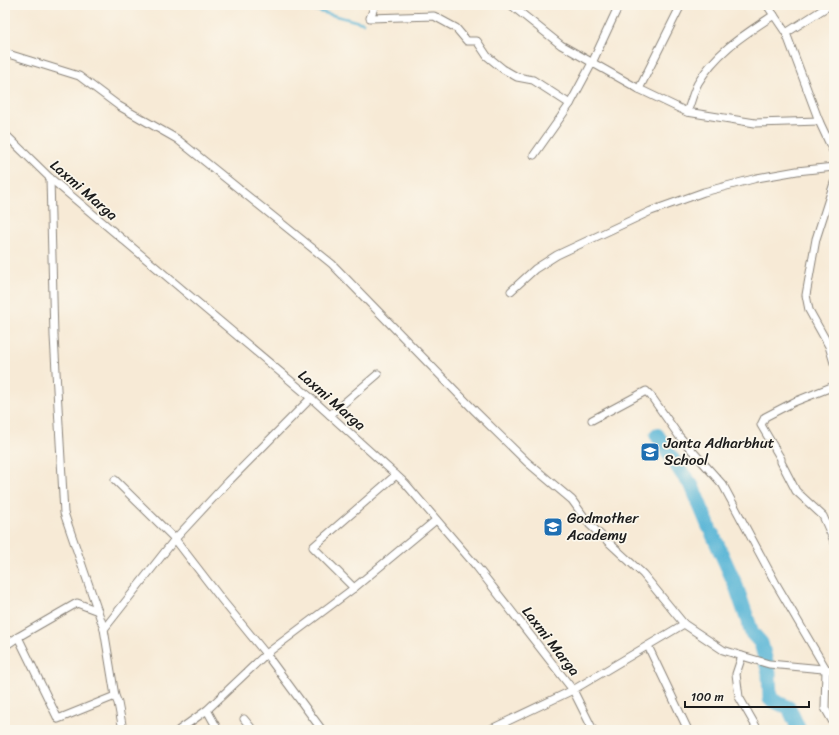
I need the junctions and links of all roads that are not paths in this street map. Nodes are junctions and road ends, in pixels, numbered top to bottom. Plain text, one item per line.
1 (375, 5) edge
2 (511, 5) edge
3 (619, 5) edge
4 (681, 5) edge
5 (767, 5) edge
6 (830, 5) edge
7 (774, 15) junction
8 (786, 33) junction
9 (5, 53) edge
10 (592, 62) junction
11 (639, 89) junction
12 (570, 104) junction
13 (687, 112) junction
14 (819, 121) junction
15 (5, 134) edge
16 (834, 153) edge
17 (534, 155) dead end
18 (834, 168) edge
19 (50, 178) junction
20 (834, 183) edge
21 (512, 291) dead end
22 (834, 363) edge
23 (378, 374) dead end
24 (834, 386) edge
25 (311, 398) junction
26 (330, 415) junction
27 (592, 420) dead end
28 (396, 475) junction
29 (115, 480) dead end
30 (436, 520) junction
31 (174, 539) junction
32 (834, 541) edge
33 (354, 588) junction
34 (98, 611) junction
35 (684, 624) junction
36 (104, 629) junction
37 (18, 637) junction
38 (5, 646) edge
39 (648, 646) junction
40 (266, 654) junction
41 (742, 656) junction
42 (826, 669) junction
43 (834, 670) edge
44 (573, 690) junction
45 (115, 696) junction
46 (207, 710) junction
47 (244, 719) dead end
48 (834, 724) edge
49 (123, 730) edge
50 (179, 730) edge
51 (218, 730) edge
52 (253, 730) edge
53 (322, 730) edge
54 (489, 730) edge
55 (593, 730) edge
56 (688, 730) edge
57 (758, 730) edge

1 - 12 street
2 - 10 street
3 - 10 street
4 - 11 street
5 - 7 street
6 - 8 street
7 - 8 street
7 - 13 street
8 - 14 street
9 - 35 street
10 - 11 street
10 - 12 street
11 - 13 street
12 - 17 street
13 - 14 street
14 - 16 street
15 - 19 street, Laxmi Marga
18 - 21 street
19 - 25 street, Laxmi Marga
19 - 34 street
20 - 22 street
23 - 26 street
24 - 32 street
25 - 26 street, Laxmi Marga
25 - 31 street
26 - 28 street, Laxmi Marga
27 - 42 street
28 - 30 street, Laxmi Marga
28 - 33 street
29 - 31 street
30 - 33 street
30 - 44 street, Laxmi Marga
31 - 36 street
31 - 40 street
33 - 40 street
34 - 36 street
34 - 37 street
35 - 39 street
35 - 41 street
36 - 45 street
37 - 38 street
37 - 45 street
39 - 44 street
39 - 56 street
40 - 46 street
40 - 53 street
41 - 42 street
41 - 57 street
42 - 43 street
42 - 48 street
44 - 54 street
44 - 55 street, Laxmi Marga
45 - 49 street
46 - 50 street
46 - 51 street
47 - 52 street

